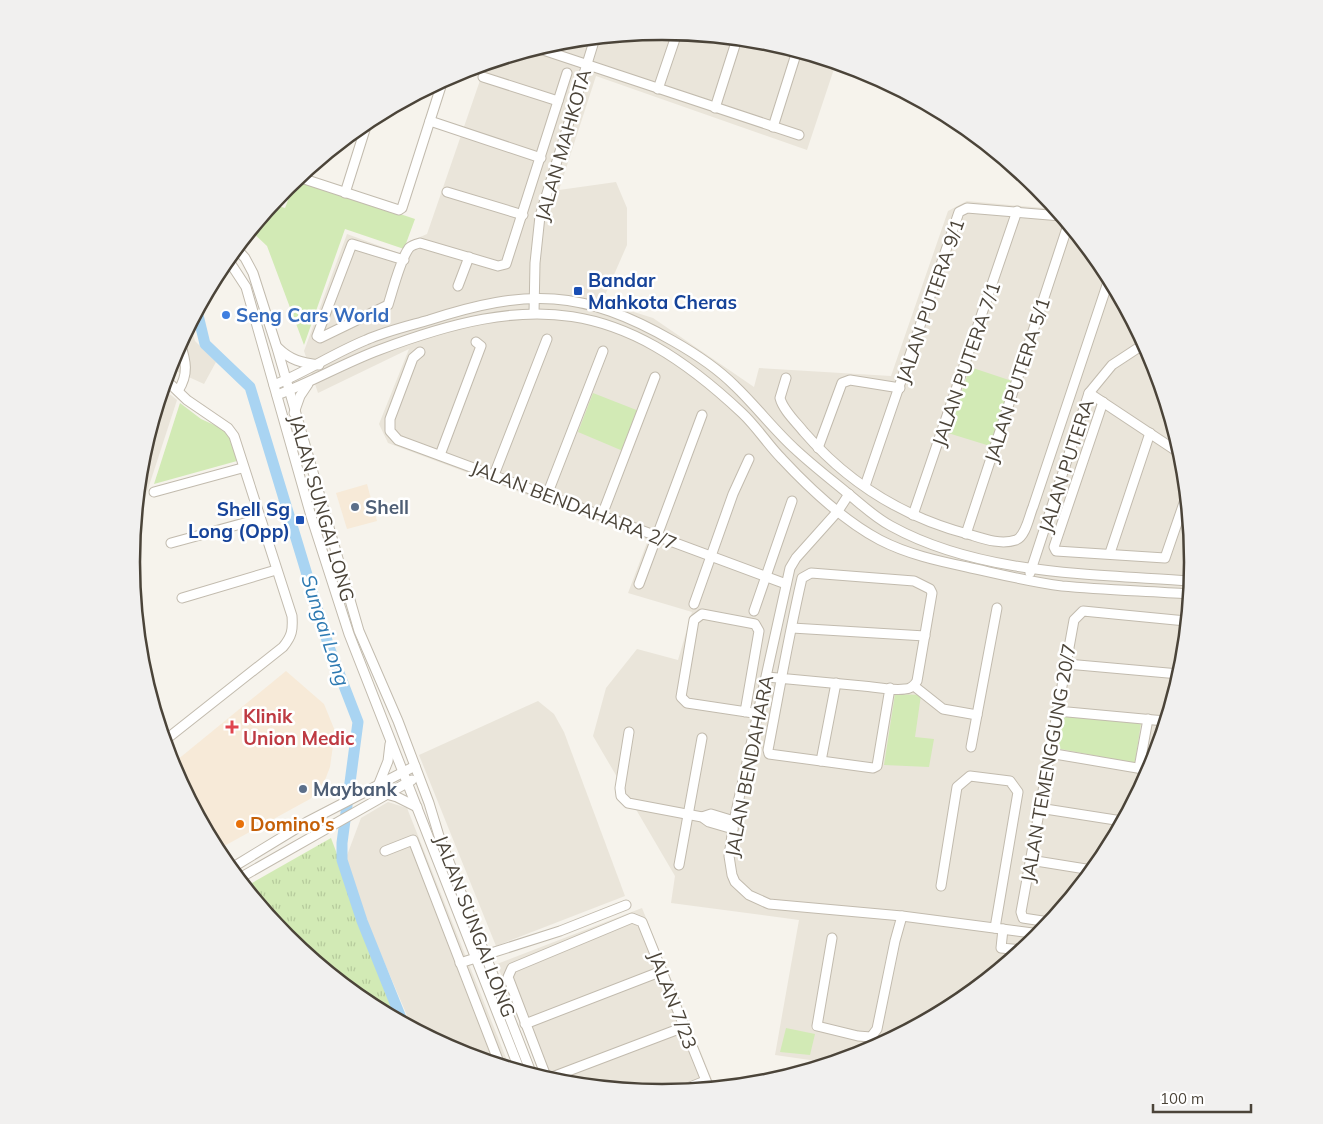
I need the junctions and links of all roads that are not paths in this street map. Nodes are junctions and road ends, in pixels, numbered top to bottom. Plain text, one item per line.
1 (675, 40) edge
2 (593, 44) edge
3 (735, 45) edge
4 (550, 52) edge
5 (795, 58) edge
6 (587, 65) junction
7 (567, 73) dead end
8 (484, 77) dead end
9 (658, 89) junction
10 (440, 90) edge
11 (558, 101) junction
12 (715, 108) junction
13 (430, 121) junction
14 (773, 127) junction
15 (364, 133) edge
16 (799, 135) dead end
17 (541, 158) junction
18 (556, 162) junction
19 (306, 180) edge
20 (447, 192) dead end
21 (345, 193) junction
22 (1017, 212) junction
23 (523, 215) junction
24 (1051, 215) edge
25 (1066, 232) edge
26 (241, 253) edge
27 (469, 258) junction
28 (404, 260) junction
29 (232, 265) edge
30 (458, 286) dead end
31 (1106, 288) edge
32 (534, 298) junction
33 (534, 313) junction
34 (547, 339) dead end
35 (476, 342) dead end
36 (277, 348) junction
37 (1138, 348) edge
38 (603, 351) dead end
39 (420, 352) dead end
40 (183, 354) edge
41 (319, 365) junction
42 (655, 376) dead end
43 (786, 378) dead end
44 (286, 380) junction
45 (171, 384) edge
46 (308, 384) junction
47 (274, 385) junction
48 (900, 388) junction
49 (178, 391) junction
50 (289, 391) junction
51 (1090, 393) junction
52 (277, 395) junction
53 (1103, 402) junction
54 (294, 413) junction
55 (702, 415) dead end
56 (1150, 433) junction
57 (1170, 447) edge
58 (818, 448) junction
59 (440, 455) junction
60 (749, 459) dead end
61 (242, 468) junction
62 (1044, 473) junction
63 (494, 475) junction
64 (1061, 478) junction
65 (865, 486) junction
66 (154, 492) dead end
67 (849, 494) junction
68 (547, 495) junction
69 (792, 501) dead end
70 (838, 511) junction
71 (1181, 513) edge
72 (602, 515) junction
73 (913, 515) junction
74 (259, 519) junction
75 (966, 534) junction
76 (657, 536) junction
77 (172, 543) dead end
78 (1110, 553) junction
79 (712, 557) junction
80 (276, 570) junction
81 (1032, 570) junction
82 (764, 577) junction
83 (1028, 581) junction
84 (1183, 581) edge
85 (639, 584) dead end
86 (785, 586) junction
87 (1182, 594) edge
88 (182, 598) dead end
89 (694, 604) dead end
90 (997, 608) dead end
91 (754, 612) dead end
92 (1180, 620) edge
93 (792, 628) junction
94 (359, 631) junction
95 (349, 634) junction
96 (925, 636) junction
97 (1066, 664) junction
98 (1171, 673) edge
99 (767, 678) junction
100 (782, 679) junction
101 (836, 683) junction
102 (914, 686) junction
103 (890, 688) junction
104 (1057, 711) junction
105 (745, 712) junction
106 (760, 714) junction
107 (977, 716) junction
108 (1148, 720) junction
109 (1159, 721) edge
110 (629, 732) dead end
111 (389, 736) junction
112 (170, 737) edge
113 (702, 738) dead end
114 (971, 747) dead end
115 (1049, 753) junction
116 (821, 761) junction
117 (415, 766) junction
118 (1139, 768) joint
119 (403, 772) junction
120 (420, 777) junction
121 (407, 782) junction
122 (378, 786) junction
123 (386, 794) junction
124 (416, 807) junction
125 (1039, 808) junction
126 (688, 814) junction
127 (1116, 820) edge
128 (733, 825) junction
129 (384, 851) dead end
130 (1030, 860) junction
131 (241, 863) junction
132 (236, 864) edge
133 (237, 865) edge
134 (679, 865) dead end
135 (1084, 869) edge
136 (244, 876) edge
137 (941, 886) dead end
138 (626, 906) dead end
139 (900, 916) junction
140 (1041, 921) edge
141 (999, 929) junction
142 (1029, 933) edge
143 (832, 938) dead end
144 (1011, 949) edge
145 (486, 955) junction
146 (474, 958) junction
147 (460, 963) junction
148 (662, 971) junction
149 (524, 1024) junction
150 (684, 1026) junction
151 (497, 1057) edge
152 (517, 1063) edge
153 (529, 1067) edge
154 (543, 1070) edge
155 (560, 1074) edge
156 (706, 1082) edge

1 - 9 street
2 - 6 street, JALAN MAHKOTA
3 - 12 street
4 - 6 street
5 - 14 street
6 - 9 street
6 - 18 street, JALAN MAHKOTA
7 - 11 street
8 - 11 street
9 - 12 street
10 - 13 street
11 - 17 street
12 - 14 street
13 - 17 street
13 - 21 street
14 - 16 street
15 - 21 street
17 - 18 street
17 - 23 street
18 - 32 street, JALAN MAHKOTA
19 - 21 street
20 - 23 street
22 - 24 street, JALAN PUTERA 9/1
22 - 48 street, JALAN PUTERA 9/1
22 - 73 street, JALAN PUTERA 7/1
23 - 27 street
25 - 75 street, JALAN PUTERA 5/1
26 - 36 street, JALAN SUNGAI LONG
27 - 28 street
27 - 30 street
28 - 28 street
29 - 47 street, JALAN SUNGAI LONG
31 - 62 street
32 - 33 street, JALAN MAHKOTA
32 - 41 street
32 - 67 street
33 - 46 street
33 - 70 street
34 - 63 street
35 - 59 street
36 - 41 street
36 - 44 street, JALAN SUNGAI LONG
37 - 51 street, JALAN PUTERA
38 - 68 street
39 - 59 street, JALAN BENDAHARA 2/7
40 - 49 street
41 - 44 street
42 - 72 street
43 - 58 street
44 - 47 street
44 - 50 street, JALAN SUNGAI LONG
45 - 49 street
46 - 50 street
46 - 54 street
47 - 52 street, JALAN SUNGAI LONG
48 - 58 street
48 - 65 street, JALAN PUTERA 9/1
49 - 61 street
50 - 52 street
50 - 54 street, JALAN SUNGAI LONG
51 - 53 street
51 - 64 street, JALAN PUTERA
52 - 95 street, JALAN SUNGAI LONG
53 - 56 street
53 - 78 street
54 - 94 street, JALAN SUNGAI LONG
55 - 76 street
56 - 57 street
56 - 78 street
58 - 65 street
59 - 63 street, JALAN BENDAHARA 2/7
60 - 79 street
61 - 66 street
61 - 74 street
62 - 64 street
62 - 75 street
63 - 68 street, JALAN BENDAHARA 2/7
64 - 81 street, JALAN PUTERA
65 - 73 street
67 - 70 street, JALAN BENDAHARA
67 - 81 street
68 - 72 street, JALAN BENDAHARA 2/7
69 - 82 street
70 - 83 street
70 - 86 street, JALAN BENDAHARA
71 - 78 street
72 - 76 street, JALAN BENDAHARA 2/7
73 - 75 street
74 - 77 street
74 - 80 street
76 - 79 street, JALAN BENDAHARA 2/7
76 - 85 street
79 - 82 street, JALAN BENDAHARA 2/7
79 - 89 street
80 - 88 street
80 - 112 street
81 - 83 street, JALAN PUTERA
81 - 84 street
82 - 86 street, JALAN BENDAHARA 2/7
82 - 91 street
83 - 87 street
86 - 99 street, JALAN BENDAHARA
90 - 107 street
92 - 97 street, JALAN TEMENGGUNG 20/7
93 - 96 street
93 - 96 street
93 - 100 street
94 - 95 street
94 - 117 street, JALAN SUNGAI LONG
95 - 111 street, JALAN SUNGAI LONG
96 - 102 street
97 - 98 street
97 - 104 street, JALAN TEMENGGUNG 20/7
99 - 100 street
99 - 106 street, JALAN BENDAHARA
100 - 101 street
100 - 116 street
101 - 103 street
101 - 116 street
102 - 103 street
102 - 107 street
103 - 116 street
104 - 108 street
104 - 115 street, JALAN TEMENGGUNG 20/7
105 - 105 street
105 - 106 street
106 - 128 street, JALAN BENDAHARA
107 - 114 street
108 - 109 street
108 - 118 street
110 - 126 street
111 - 119 street, JALAN SUNGAI LONG
111 - 122 street
113 - 126 street
115 - 118 street
115 - 125 street, JALAN TEMENGGUNG 20/7
117 - 119 street
117 - 120 street, JALAN SUNGAI LONG
119 - 121 street, JALAN SUNGAI LONG
119 - 122 street
120 - 121 street
120 - 145 street, JALAN SUNGAI LONG
121 - 123 street
121 - 124 street, JALAN SUNGAI LONG
122 - 131 street
123 - 124 street
123 - 136 street
124 - 146 street, JALAN SUNGAI LONG
125 - 127 street
125 - 130 street, JALAN TEMENGGUNG 20/7
126 - 128 street
126 - 134 street
128 - 139 street, JALAN BENDAHARA
129 - 147 street
130 - 135 street
130 - 140 street, JALAN TEMENGGUNG 20/7
131 - 132 street
131 - 133 street
137 - 141 street
138 - 145 street
139 - 141 street, JALAN BENDAHARA
139 - 143 street
141 - 142 street, JALAN BENDAHARA
141 - 144 street
145 - 146 street
145 - 153 street, JALAN SUNGAI LONG
146 - 147 street
146 - 152 street, JALAN SUNGAI LONG
147 - 151 street
148 - 149 street
148 - 149 street, JALAN 7/23
148 - 150 street, JALAN 7/23
149 - 154 street
150 - 155 street
150 - 156 street, JALAN 7/23

